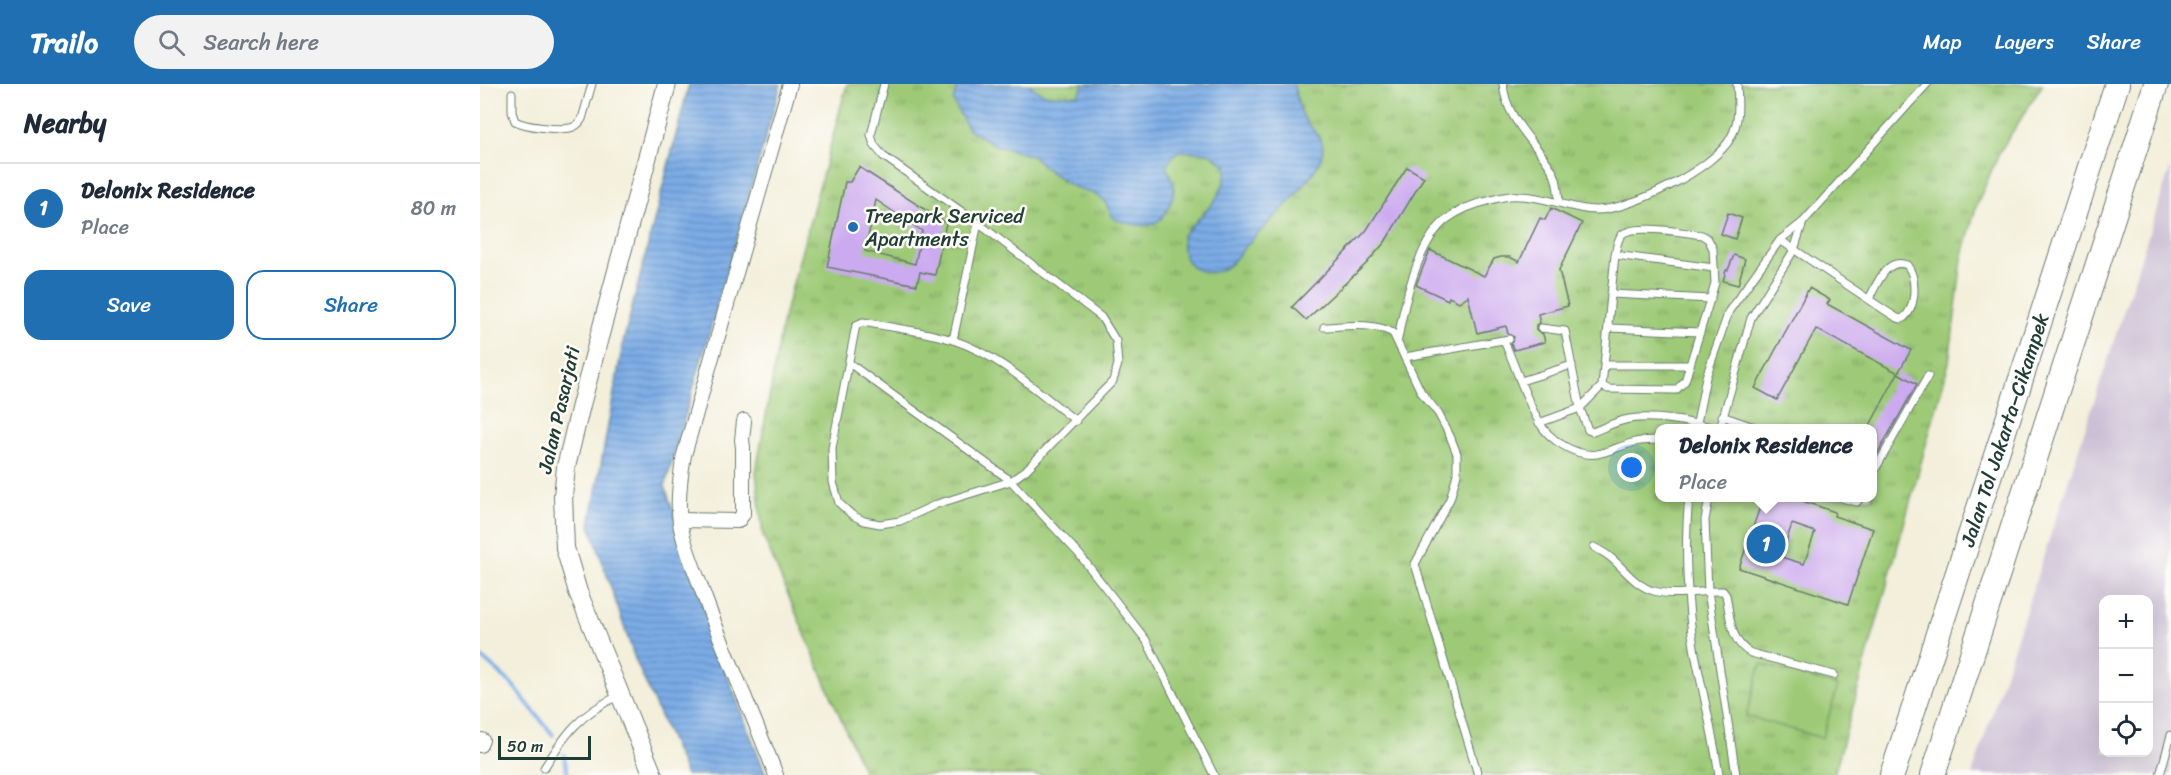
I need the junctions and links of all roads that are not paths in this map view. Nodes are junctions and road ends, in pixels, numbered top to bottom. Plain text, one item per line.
1 (592, 84) edge
2 (667, 84) edge
3 (790, 84) edge
4 (884, 84) edge
5 (1503, 84) edge
6 (1737, 84) edge
7 (1927, 84) edge
8 (2117, 84) edge
9 (2156, 84) edge
10 (512, 93) dead end
11 (1559, 202) junction
12 (1803, 222) junction
13 (978, 223) junction
14 (1780, 240) junction
15 (1794, 250) junction
16 (1615, 255) junction
17 (1714, 268) junction
18 (1611, 294) junction
19 (1711, 299) junction
20 (1869, 299) junction
21 (1324, 327) dead end
22 (1541, 328) dead end
23 (1609, 328) junction
24 (1700, 332) junction
25 (1398, 339) junction
26 (953, 340) junction
27 (1405, 357) junction
28 (849, 363) junction
29 (1572, 365) junction
30 (1605, 365) junction
31 (1690, 365) junction
32 (1928, 376) dead end
33 (1521, 381) junction
34 (1602, 387) junction
35 (1580, 408) junction
36 (1722, 416) junction
37 (1076, 420) junction
38 (744, 421) dead end
39 (1539, 423) junction
40 (1684, 424) edge
41 (1696, 424) edge
42 (1721, 424) edge
43 (1744, 424) edge
44 (1655, 440) edge
45 (1877, 466) edge
46 (1011, 481) junction
47 (1689, 502) edge
48 (1708, 502) edge
49 (680, 520) junction
50 (1594, 547) dead end
51 (1708, 591) junction
52 (1689, 594) junction
53 (1833, 675) dead end
54 (619, 696) junction
55 (2171, 735) edge
56 (544, 768) dead end
57 (653, 775) edge
58 (776, 775) edge
59 (1214, 775) edge
60 (1478, 775) edge
61 (1719, 775) edge
62 (1736, 775) edge
63 (1892, 775) edge
64 (1933, 775) edge
65 (2160, 775) edge

1 - 10 lane
2 - 54 main road, Jalan Pasarjati
3 - 49 street
4 - 13 lane
5 - 11 lane
6 - 11 lane
7 - 12 lane
8 - 63 highway, Jalan Tol Jakarta–Cikampek
9 - 64 highway, Jalan Tol Jakarta–Cikampek
11 - 25 lane
12 - 14 lane
12 - 15 lane
13 - 26 lane
13 - 37 lane
14 - 15 lane
14 - 41 lane
15 - 20 lane
15 - 36 lane
16 - 17 lane
16 - 17 lane
16 - 18 lane
17 - 19 lane
18 - 19 lane
18 - 23 lane
19 - 24 lane
20 - 20 lane
21 - 25 lane
22 - 29 lane
23 - 24 lane
23 - 30 lane
24 - 31 lane
25 - 27 lane
26 - 28 lane
26 - 37 lane
27 - 33 lane
27 - 60 lane
28 - 46 lane
28 - 46 lane
29 - 33 lane
29 - 35 lane
30 - 31 lane
30 - 34 lane
31 - 34 lane
32 - 45 lane
33 - 39 lane
34 - 35 lane
35 - 39 lane
35 - 40 lane
36 - 42 lane
36 - 43 lane
37 - 46 lane
38 - 49 street
39 - 44 lane
46 - 59 lane
47 - 52 lane
48 - 51 lane
49 - 58 street
50 - 52 lane
51 - 52 lane
51 - 53 lane
51 - 62 lane
52 - 61 lane
54 - 56 lane
54 - 57 main road, Jalan Pasarjati
55 - 65 lane

